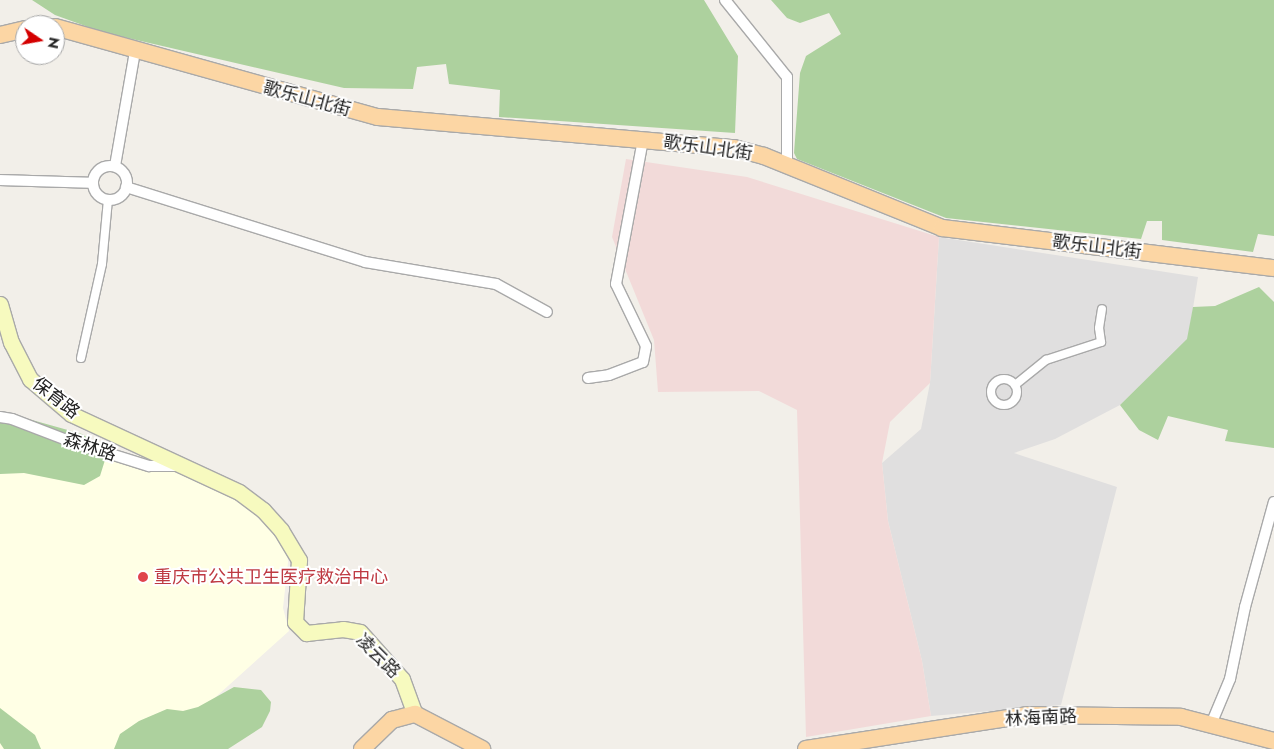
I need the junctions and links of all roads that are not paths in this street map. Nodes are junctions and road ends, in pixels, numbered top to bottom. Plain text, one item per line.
1 (725, 0) edge
2 (65, 30) edge
3 (15, 31) edge
4 (0, 35) edge
5 (135, 51) junction
6 (643, 140) junction
7 (114, 166) junction
8 (787, 166) junction
9 (0, 180) edge
10 (93, 182) junction
11 (126, 187) junction
12 (108, 199) junction
13 (1274, 268) edge
14 (0, 304) edge
15 (1102, 309) dead end
16 (548, 312) dead end
17 (81, 358) dead end
18 (588, 378) dead end
19 (1015, 385) dead end
20 (0, 417) edge
21 (182, 466) junction
22 (1274, 502) edge
23 (415, 714) junction
24 (1212, 722) junction
25 (1274, 741) edge
26 (362, 749) edge
27 (482, 749) edge
28 (806, 749) edge

1 - 8 street
2 - 5 main road, 歌乐山北街
3 - 4 main road
5 - 6 main road, 歌乐山北街
5 - 7 street
6 - 8 main road, 歌乐山北街
6 - 18 street
7 - 10 street
7 - 11 street
8 - 13 main road, 歌乐山北街
9 - 10 street
10 - 12 street
11 - 12 street
11 - 16 street
12 - 17 street
14 - 21 main road, 保育路
15 - 19 street
20 - 21 street, 森林路
21 - 23 main road, 凌云路
22 - 24 street
23 - 26 main road
23 - 27 main road
24 - 25 main road, 林海南路
24 - 28 main road, 林海南路

